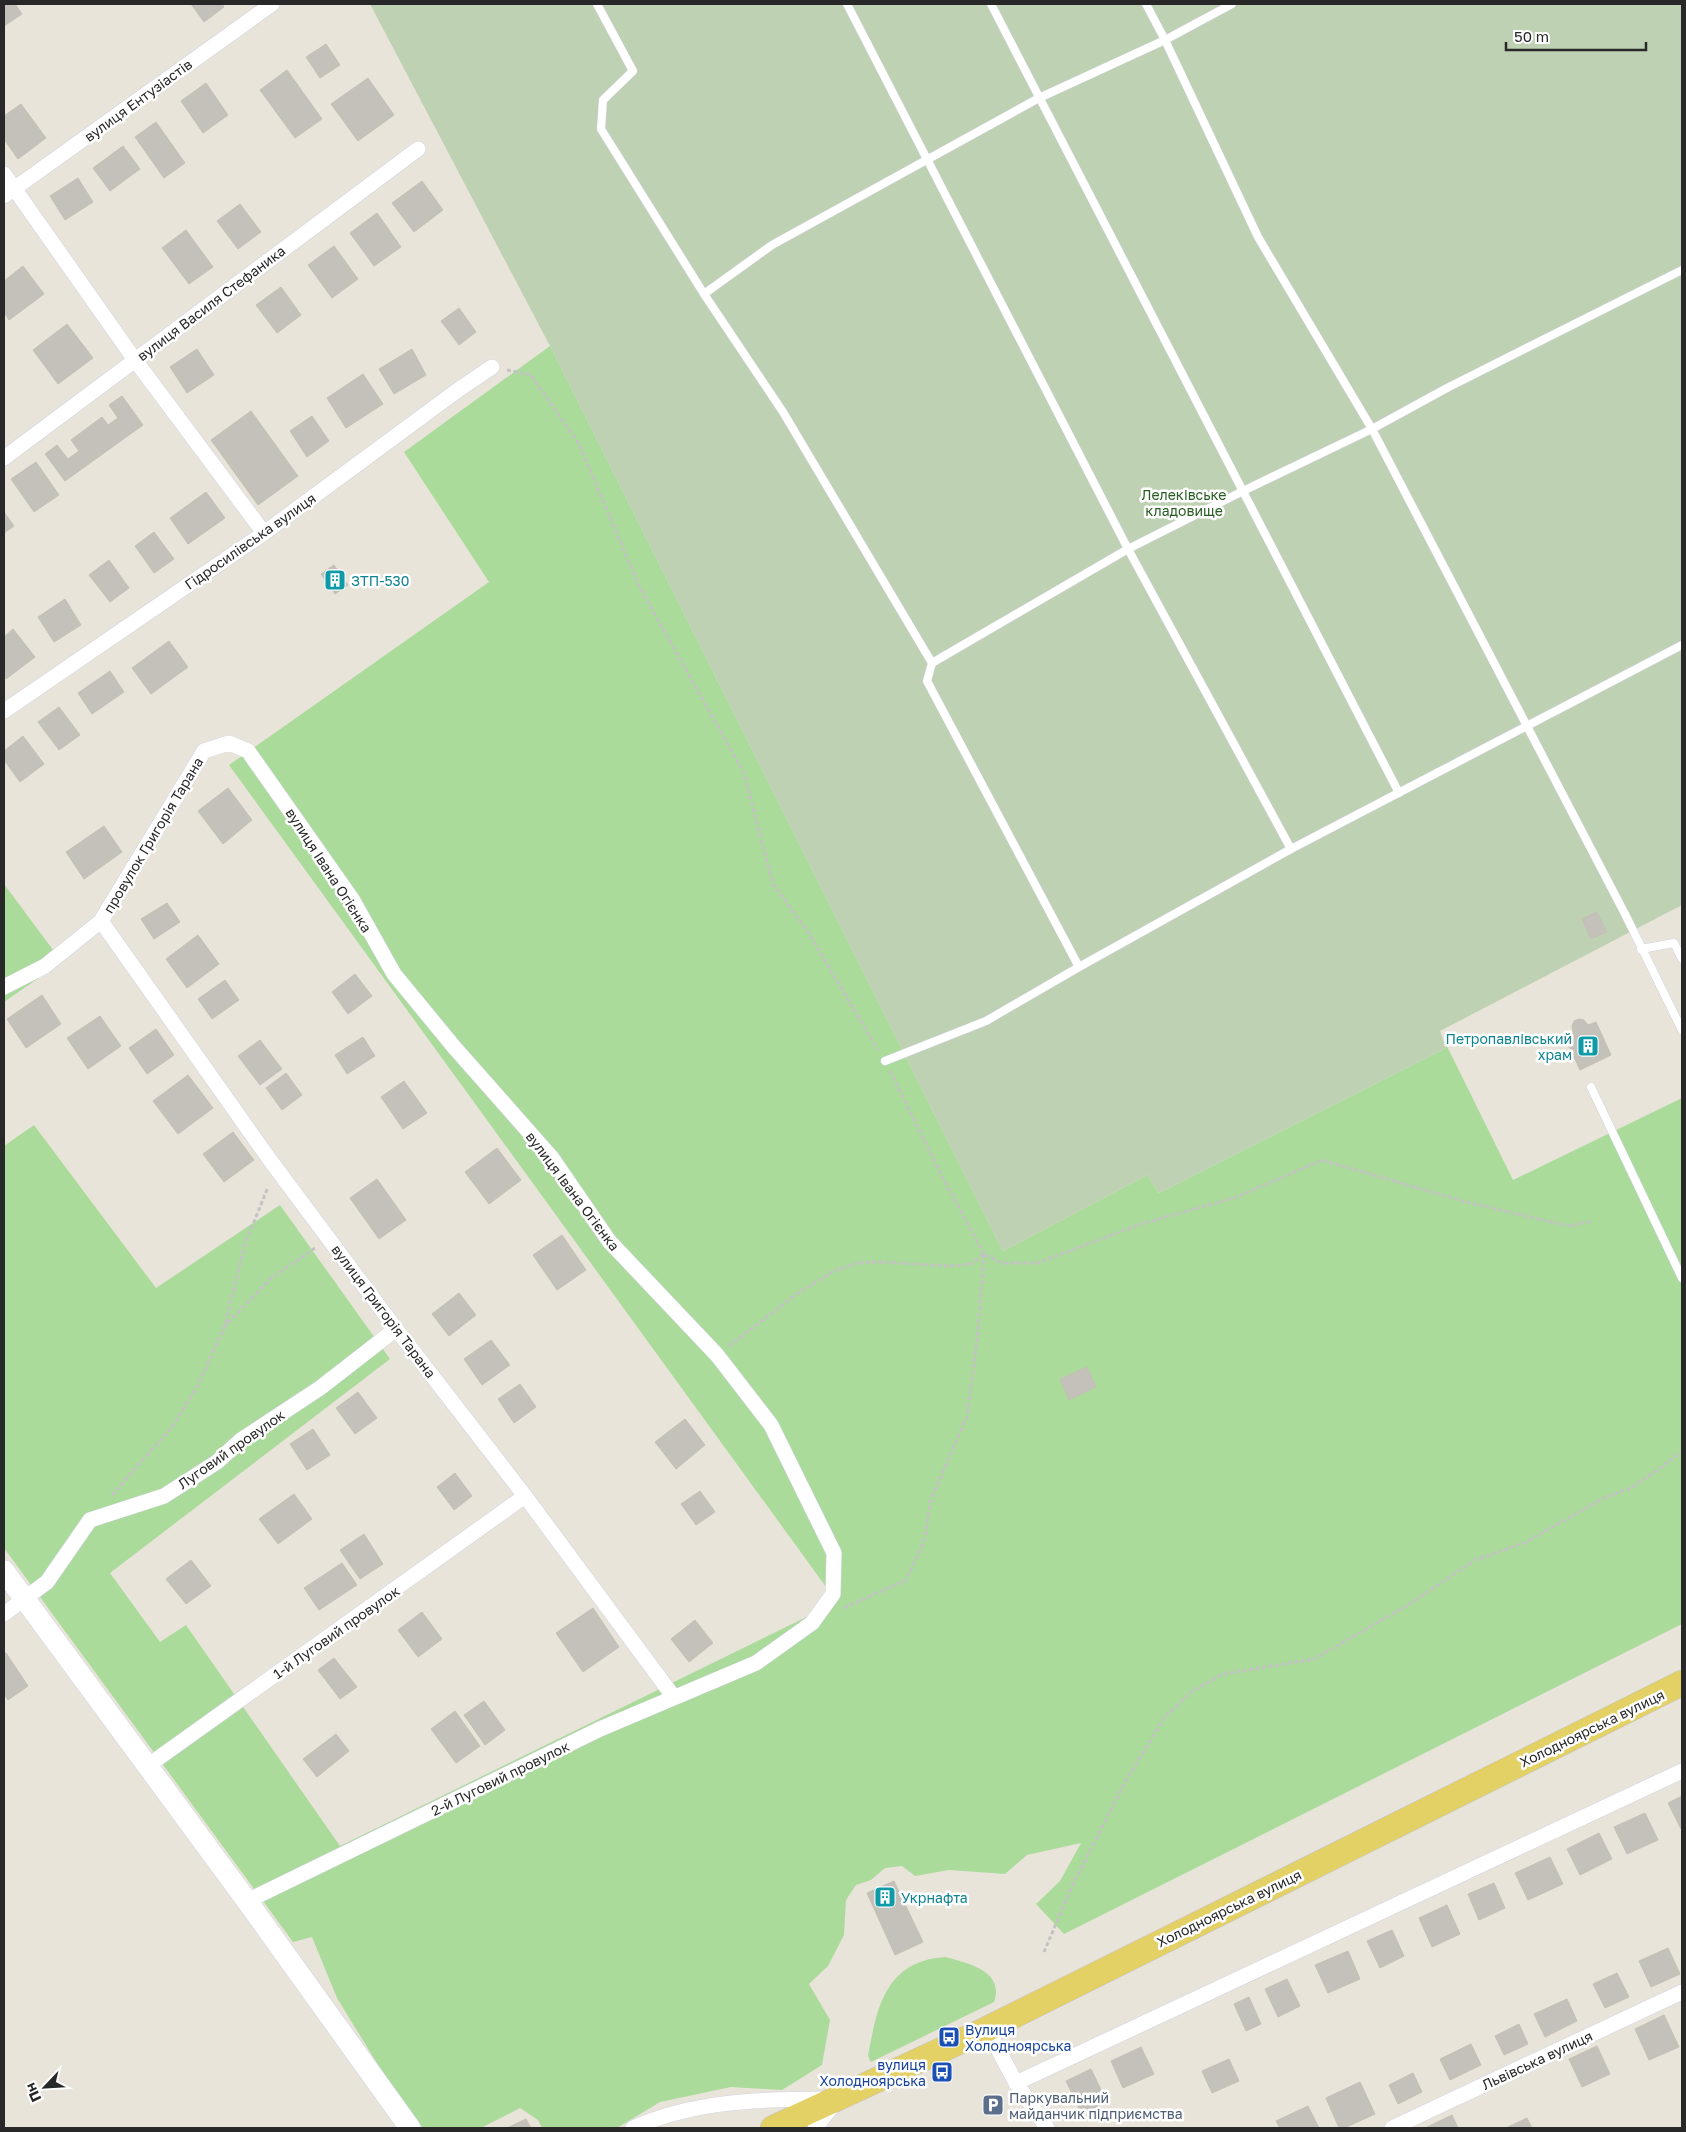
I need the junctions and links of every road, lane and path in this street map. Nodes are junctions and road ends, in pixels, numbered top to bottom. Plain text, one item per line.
1 (272, 4) edge
2 (597, 4) edge
3 (847, 4) edge
4 (991, 4) edge
5 (1146, 4) edge
6 (1232, 4) edge
7 (1165, 40) junction
8 (1039, 98) junction
9 (418, 149) dead end
10 (927, 161) junction
11 (4, 174) edge
12 (9, 192) edge
13 (1682, 270) edge
14 (704, 294) junction
15 (135, 360) junction
16 (492, 367) joint
17 (1372, 429) junction
18 (4, 458) edge
19 (1243, 490) junction
20 (264, 533) junction
21 (1128, 549) junction
22 (1682, 645) edge
23 (932, 663) junction
24 (4, 711) edge
25 (1526, 726) junction
26 (204, 751) joint
27 (1399, 793) junction
28 (1291, 849) junction
29 (101, 921) junction
30 (1641, 949) junction
31 (1682, 959) edge
32 (1079, 967) junction
33 (4, 988) edge
34 (1682, 1029) edge
35 (885, 1061) junction
36 (1590, 1087) dead end
37 (270, 1160) junction
38 (1593, 1221) dead end
39 (329, 1238) junction
40 (984, 1254) junction
41 (1682, 1278) edge
42 (224, 1328) junction
43 (396, 1329) junction
44 (717, 1355) junction
45 (1682, 1452) edge
46 (526, 1496) junction
47 (90, 1520) junction
48 (4, 1571) edge
49 (24, 1599) junction
50 (4, 1614) edge
51 (812, 1623) junction
52 (756, 1663) joint
53 (1682, 1684) edge
54 (673, 1696) junction
55 (146, 1767) junction
56 (1682, 1770) edge
57 (248, 1902) junction
58 (1044, 1952) dead end
59 (1682, 1992) edge
60 (987, 2029) junction
61 (1016, 2083) junction
62 (838, 2099) junction
63 (410, 2128) edge
64 (633, 2128) edge
65 (773, 2128) edge
66 (815, 2128) edge
67 (1047, 2128) edge
68 (1392, 2128) edge

1 - 12 street, вулиця Ентузіастів
2 - 14 lane
3 - 10 lane
4 - 8 lane
5 - 7 lane
6 - 7 lane
7 - 8 lane
7 - 17 lane
8 - 10 lane
8 - 19 lane
9 - 15 street, вулиця Василя Стефаника
10 - 14 lane
10 - 21 lane
11 - 12 street
12 - 15 street
13 - 17 lane
14 - 23 lane
15 - 18 street, вулиця Василя Стефаника
15 - 20 street
16 - 20 street, Гідросилівська вулиця
16 - 35 path
17 - 19 lane
17 - 25 lane
19 - 21 lane
19 - 27 lane
20 - 24 street, Гідросилівська вулиця
21 - 23 lane
21 - 28 lane
22 - 25 lane
23 - 32 lane
25 - 27 lane
25 - 30 lane
26 - 29 street, провулок Григорія Тарана
26 - 44 street, вулиця Івана Огієнка
27 - 28 lane
28 - 32 lane
29 - 33 street, провулок Григорія Тарана
29 - 37 street, вулиця Григорія Тарана
30 - 31 lane
30 - 34 lane
32 - 35 lane
35 - 40 path
36 - 41 lane
37 - 39 street, вулиця Григорія Тарана
37 - 42 path
38 - 40 path
39 - 42 path
39 - 43 street, вулиця Григорія Тарана
40 - 44 path
40 - 51 path
42 - 47 path
43 - 46 street, вулиця Григорія Тарана
43 - 47 street, Луговий провулок
44 - 51 street, вулиця Івана Огієнка
45 - 58 path
46 - 54 street, вулиця Григорія Тарана
46 - 55 street, 1-й Луговий провулок
47 - 49 street
48 - 49 street
49 - 50 street
49 - 55 street
51 - 52 street, вулиця Івана Огієнка
52 - 54 street, 2-й Луговий провулок
53 - 60 main road, Холодноярська вулиця
54 - 57 street, 2-й Луговий провулок
55 - 57 street
56 - 61 street
57 - 63 street
59 - 68 street, Львівська вулиця
60 - 61 street
60 - 62 main road, Холодноярська вулиця
61 - 67 street
62 - 64 street
62 - 65 main road, Холодноярська вулиця
62 - 66 street

